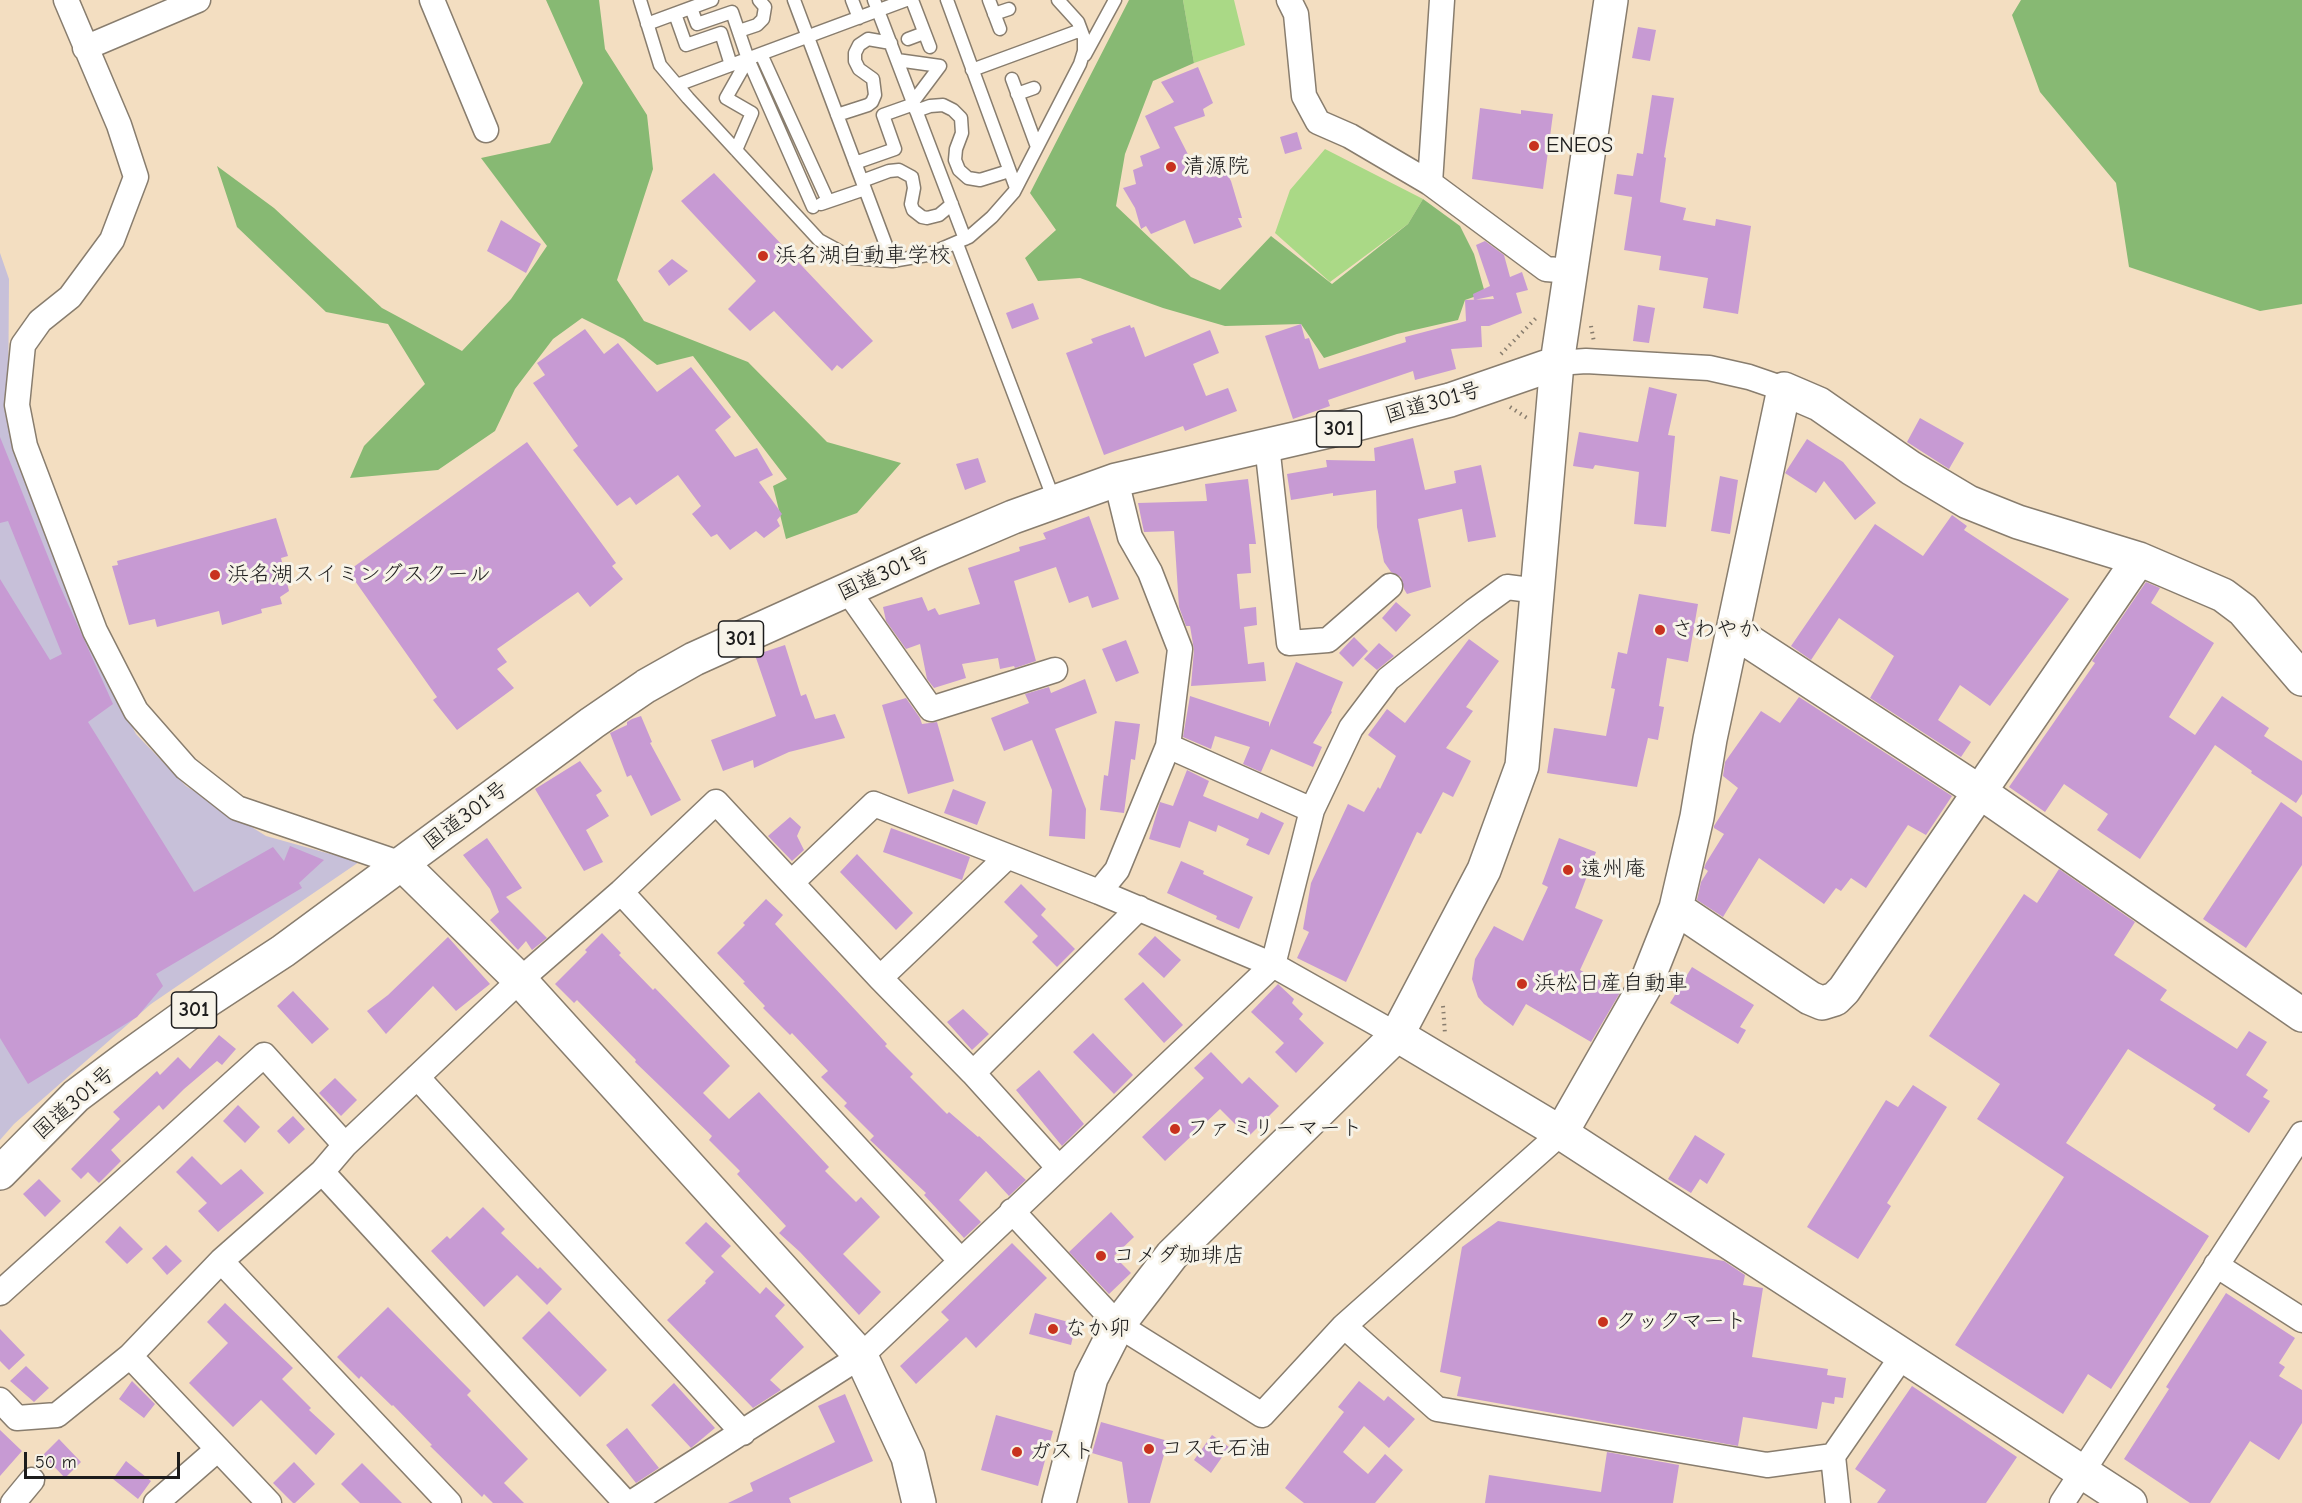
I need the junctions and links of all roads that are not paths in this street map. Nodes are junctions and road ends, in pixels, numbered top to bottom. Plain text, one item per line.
1 (66, 0) edge
2 (198, 0) edge
3 (432, 0) edge
4 (640, 0) edge
5 (711, 0) edge
6 (759, 0) edge
7 (794, 0) edge
8 (852, 0) edge
9 (906, 0) edge
10 (912, 0) edge
11 (947, 0) edge
12 (989, 0) edge
13 (1058, 0) edge
14 (1115, 0) edge
15 (1289, 0) edge
16 (1442, 0) edge
17 (1611, 0) edge
18 (876, 5) edge
19 (691, 8) junction
20 (1009, 9) dead end
21 (675, 14) junction
22 (994, 14) junction
23 (859, 18) junction
24 (647, 24) junction
25 (1000, 29) dead end
26 (1081, 30) junction
27 (739, 31) junction
28 (924, 33) junction
29 (808, 37) junction
30 (908, 39) dead end
31 (891, 43) junction
32 (930, 47) dead end
33 (85, 48) junction
34 (761, 54) junction
35 (748, 59) junction
36 (897, 60) junction
37 (1080, 63) junction
38 (731, 65) junction
39 (972, 70) junction
40 (1012, 79) dead end
41 (677, 85) junction
42 (1034, 88) dead end
43 (1017, 94) junction
44 (914, 106) junction
45 (837, 116) junction
46 (486, 130) dead end
47 (1037, 147) junction
48 (736, 150) junction
49 (855, 163) junction
50 (1009, 171) junction
51 (1430, 183) junction
52 (863, 185) junction
53 (1016, 188) junction
54 (828, 201) junction
55 (952, 204) junction
56 (813, 207) junction
57 (794, 213) junction
58 (961, 241) junction
59 (892, 261) junction
60 (1571, 271) junction
61 (1557, 363) junction
62 (1784, 389) junction
63 (1267, 445) junction
64 (1116, 480) junction
65 (1055, 502) junction
66 (2139, 559) junction
67 (1390, 586) dead end
68 (848, 591) junction
69 (1538, 591) junction
70 (1733, 631) junction
71 (1055, 670) dead end
72 (2302, 679) edge
73 (1168, 746) junction
74 (1980, 792) junction
75 (1312, 810) junction
76 (1007, 857) junction
77 (402, 864) junction
78 (792, 882) junction
79 (621, 892) junction
80 (1098, 892) junction
81 (1139, 908) junction
82 (1676, 908) junction
83 (1273, 965) junction
84 (880, 978) junction
85 (520, 980) junction
86 (2302, 1015) edge
87 (1397, 1035) junction
88 (973, 1073) junction
89 (417, 1077) junction
90 (1561, 1133) junction
91 (2302, 1134) edge
92 (345, 1146) junction
93 (1058, 1167) junction
94 (321, 1172) junction
95 (0, 1173) edge
96 (1012, 1211) junction
97 (221, 1261) junction
98 (961, 1261) junction
99 (2216, 1265) junction
100 (0, 1293) edge
101 (2302, 1320) edge
102 (1118, 1325) junction
103 (1344, 1326) junction
104 (1903, 1355) junction
105 (130, 1356) junction
106 (861, 1356) junction
107 (0, 1400) edge
108 (743, 1434) junction
109 (218, 1449) junction
110 (1833, 1456) junction
111 (2082, 1472) junction
112 (32, 1480) dead end
113 (13, 1503) edge
114 (156, 1503) edge
115 (269, 1503) edge
116 (449, 1503) edge
117 (626, 1503) edge
118 (631, 1503) edge
119 (919, 1503) edge
120 (1059, 1503) edge
121 (1838, 1503) edge
122 (2062, 1503) edge
123 (2130, 1503) edge

1 - 33 street
2 - 33 street
3 - 46 street
4 - 24 lane
5 - 19 lane
6 - 27 lane
7 - 29 lane
8 - 23 lane
9 - 18 lane
10 - 28 lane
11 - 39 lane
12 - 22 lane
13 - 26 lane
14 - 37 lane
15 - 51 street
16 - 51 street
17 - 60 main road
18 - 23 lane
18 - 31 lane
19 - 21 lane
19 - 27 lane
20 - 22 lane
21 - 24 lane
21 - 38 lane
22 - 25 lane
23 - 29 lane
24 - 41 lane
26 - 37 lane
26 - 39 lane
27 - 35 lane
28 - 30 lane
28 - 32 lane
29 - 34 lane
29 - 45 lane
31 - 36 lane
31 - 45 lane
33 - 77 street
34 - 35 lane
34 - 54 lane
35 - 38 lane
35 - 48 lane
35 - 56 lane
36 - 44 lane
36 - 44 lane
37 - 47 lane
38 - 41 lane
39 - 50 lane
40 - 43 lane
41 - 48 lane
42 - 43 lane
43 - 47 lane
44 - 49 lane
44 - 50 lane
44 - 55 lane
45 - 49 lane
47 - 53 lane
48 - 57 lane
49 - 52 lane
50 - 53 lane
51 - 60 street
52 - 54 lane
52 - 55 lane
52 - 59 lane
53 - 58 lane
54 - 56 lane
55 - 58 lane
56 - 57 lane
57 - 59 lane
58 - 59 lane
58 - 65 lane
60 - 61 main road
61 - 62 street
61 - 63 main road, 国道301号 / 301
61 - 69 main road
62 - 66 main road
62 - 70 main road
63 - 64 main road, 国道301号 / 301
63 - 67 street
64 - 65 main road, 国道301号 / 301
64 - 73 street
65 - 68 main road, 国道301号 / 301
66 - 72 main road
66 - 74 main road
68 - 71 street
68 - 77 main road, 国道301号 / 301
69 - 75 street
69 - 87 main road
70 - 74 main road
70 - 82 main road
73 - 75 street
73 - 80 street
74 - 82 main road
74 - 86 main road
75 - 83 street
76 - 78 street
76 - 80 street
76 - 84 street
77 - 85 main road
77 - 95 main road, 国道301号 / 301
78 - 79 street
78 - 84 street
79 - 85 street
79 - 98 street
80 - 81 street
81 - 83 street
81 - 88 street
82 - 90 main road
83 - 87 street
83 - 93 street
84 - 88 street
85 - 89 street
85 - 106 main road
87 - 90 main road
87 - 102 main road
88 - 93 street
89 - 92 street
89 - 108 street
90 - 103 street
90 - 104 main road
91 - 99 street
92 - 94 street
92 - 100 street
93 - 96 street
94 - 97 street
94 - 117 street
96 - 98 street
96 - 102 street
97 - 105 street
97 - 116 street
98 - 106 street
99 - 101 street
99 - 111 street
102 - 103 street
102 - 120 main road
103 - 110 street
104 - 110 street
104 - 111 main road
105 - 107 street
105 - 109 street
106 - 108 street
106 - 119 main road
108 - 118 street
109 - 114 street
109 - 115 street
110 - 121 street
111 - 122 street
111 - 123 main road
112 - 113 street

